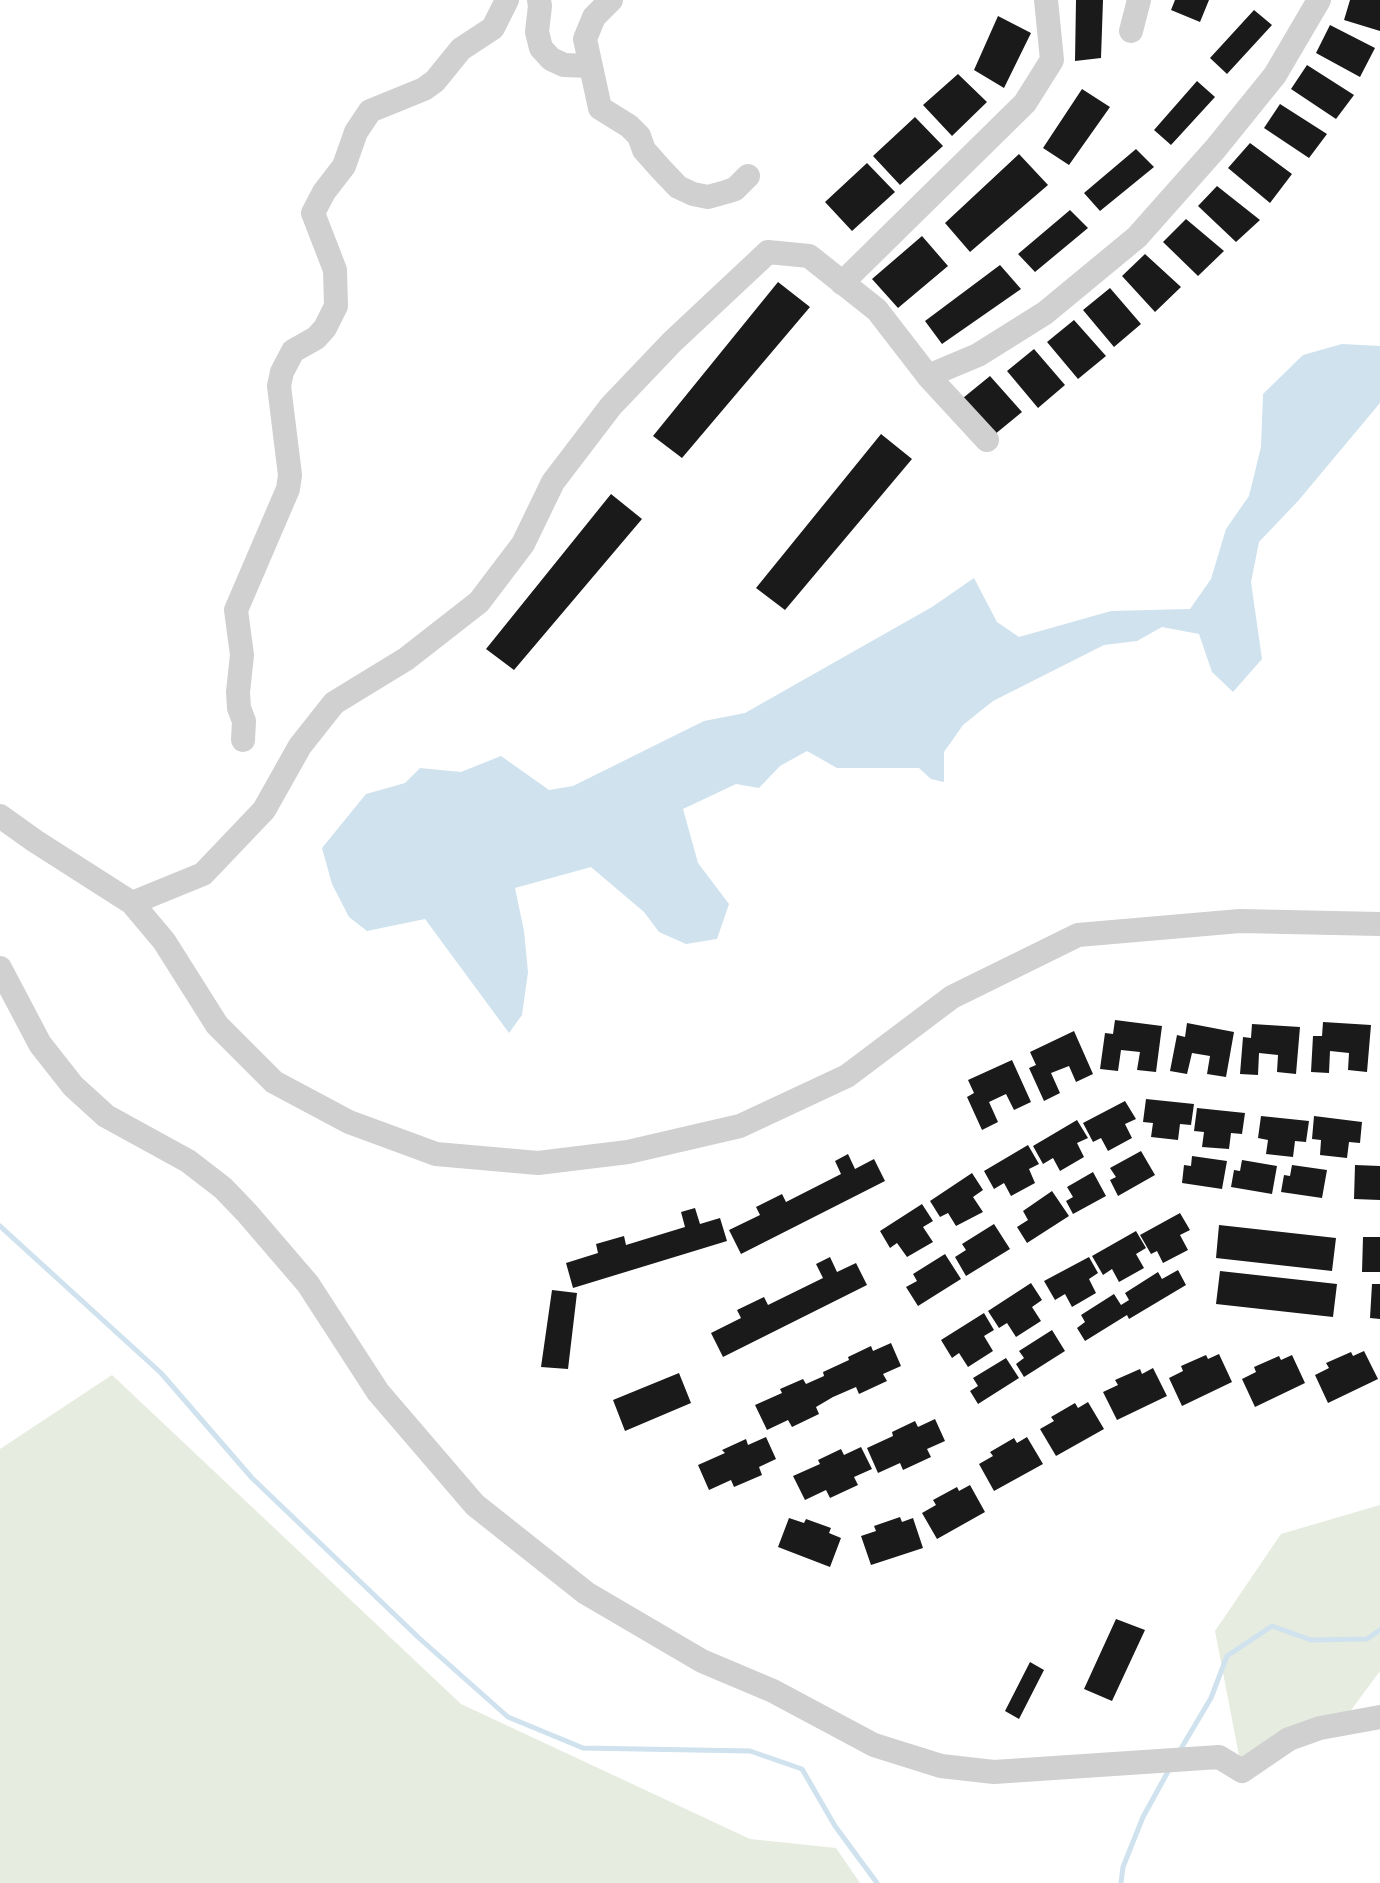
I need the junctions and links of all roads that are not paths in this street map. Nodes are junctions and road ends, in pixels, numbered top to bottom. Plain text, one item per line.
1 (507, 0) edge
2 (539, 0) edge
3 (611, 0) edge
4 (1046, 0) edge
5 (1139, 0) edge
6 (1319, 0) edge
7 (1131, 31) dead end
8 (590, 66) junction
9 (748, 176) dead end
10 (842, 283) junction
11 (928, 376) junction
12 (987, 440) dead end
13 (243, 740) dead end
14 (0, 816) edge
15 (132, 903) junction
16 (1380, 924) edge
17 (0, 968) edge
18 (1380, 1717) edge

1 - 13 street
2 - 8 street
3 - 8 street
4 - 10 street
5 - 7 street
6 - 11 street
8 - 9 street
10 - 11 street
10 - 15 street
11 - 12 street
14 - 15 street
15 - 16 street
17 - 18 street

